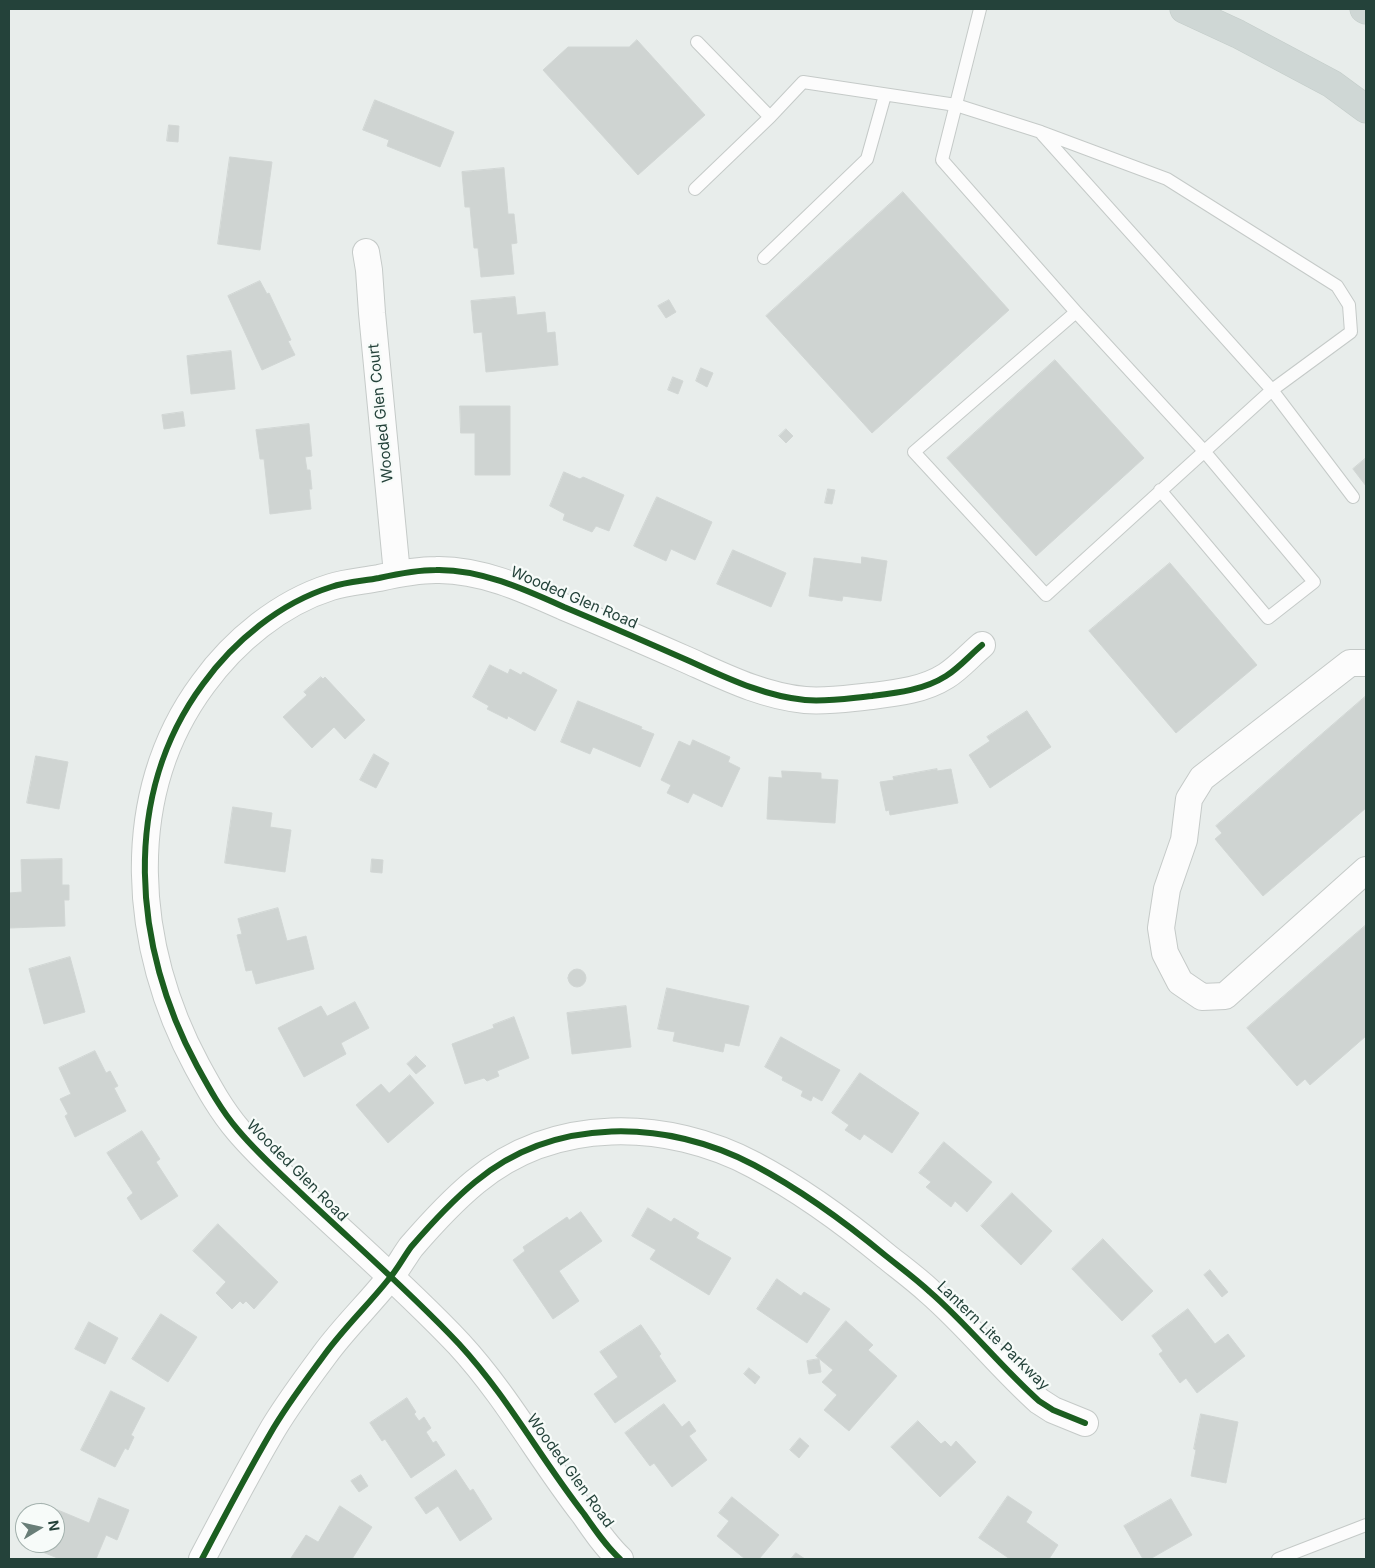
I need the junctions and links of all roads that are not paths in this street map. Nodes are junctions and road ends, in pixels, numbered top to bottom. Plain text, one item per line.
1 (980, 9) edge
2 (1184, 9) edge
3 (697, 42) dead end
4 (885, 95) junction
5 (956, 105) junction
6 (1366, 109) edge
7 (770, 117) junction
8 (1041, 132) junction
9 (695, 190) dead end
10 (366, 252) dead end
11 (764, 258) dead end
12 (1076, 312) junction
13 (1272, 390) junction
14 (1204, 451) junction
15 (1160, 490) junction
16 (1353, 497) dead end
17 (397, 574) junction
18 (982, 645) dead end
19 (1366, 663) edge
20 (1366, 870) edge
21 (390, 1278) junction
22 (1085, 1423) dead end
23 (1366, 1525) edge
24 (202, 1559) edge
25 (620, 1559) edge
26 (1278, 1559) edge

1 - 5 lane
2 - 6 main road
3 - 7 lane
4 - 5 lane
4 - 7 lane
4 - 11 lane
5 - 8 lane
5 - 12 lane
7 - 9 lane
8 - 13 lane
8 - 13 lane
10 - 17 street, Wooded Glen Court
12 - 14 lane
12 - 15 lane
13 - 14 lane
13 - 16 lane
14 - 15 lane
14 - 15 lane
17 - 18 street, Wooded Glen Road
17 - 21 street, Wooded Glen Road
19 - 20 street
21 - 22 street, Lantern Lite Parkway
21 - 24 street, Lantern Lite Parkway
21 - 25 street, Wooded Glen Road
23 - 26 lane

